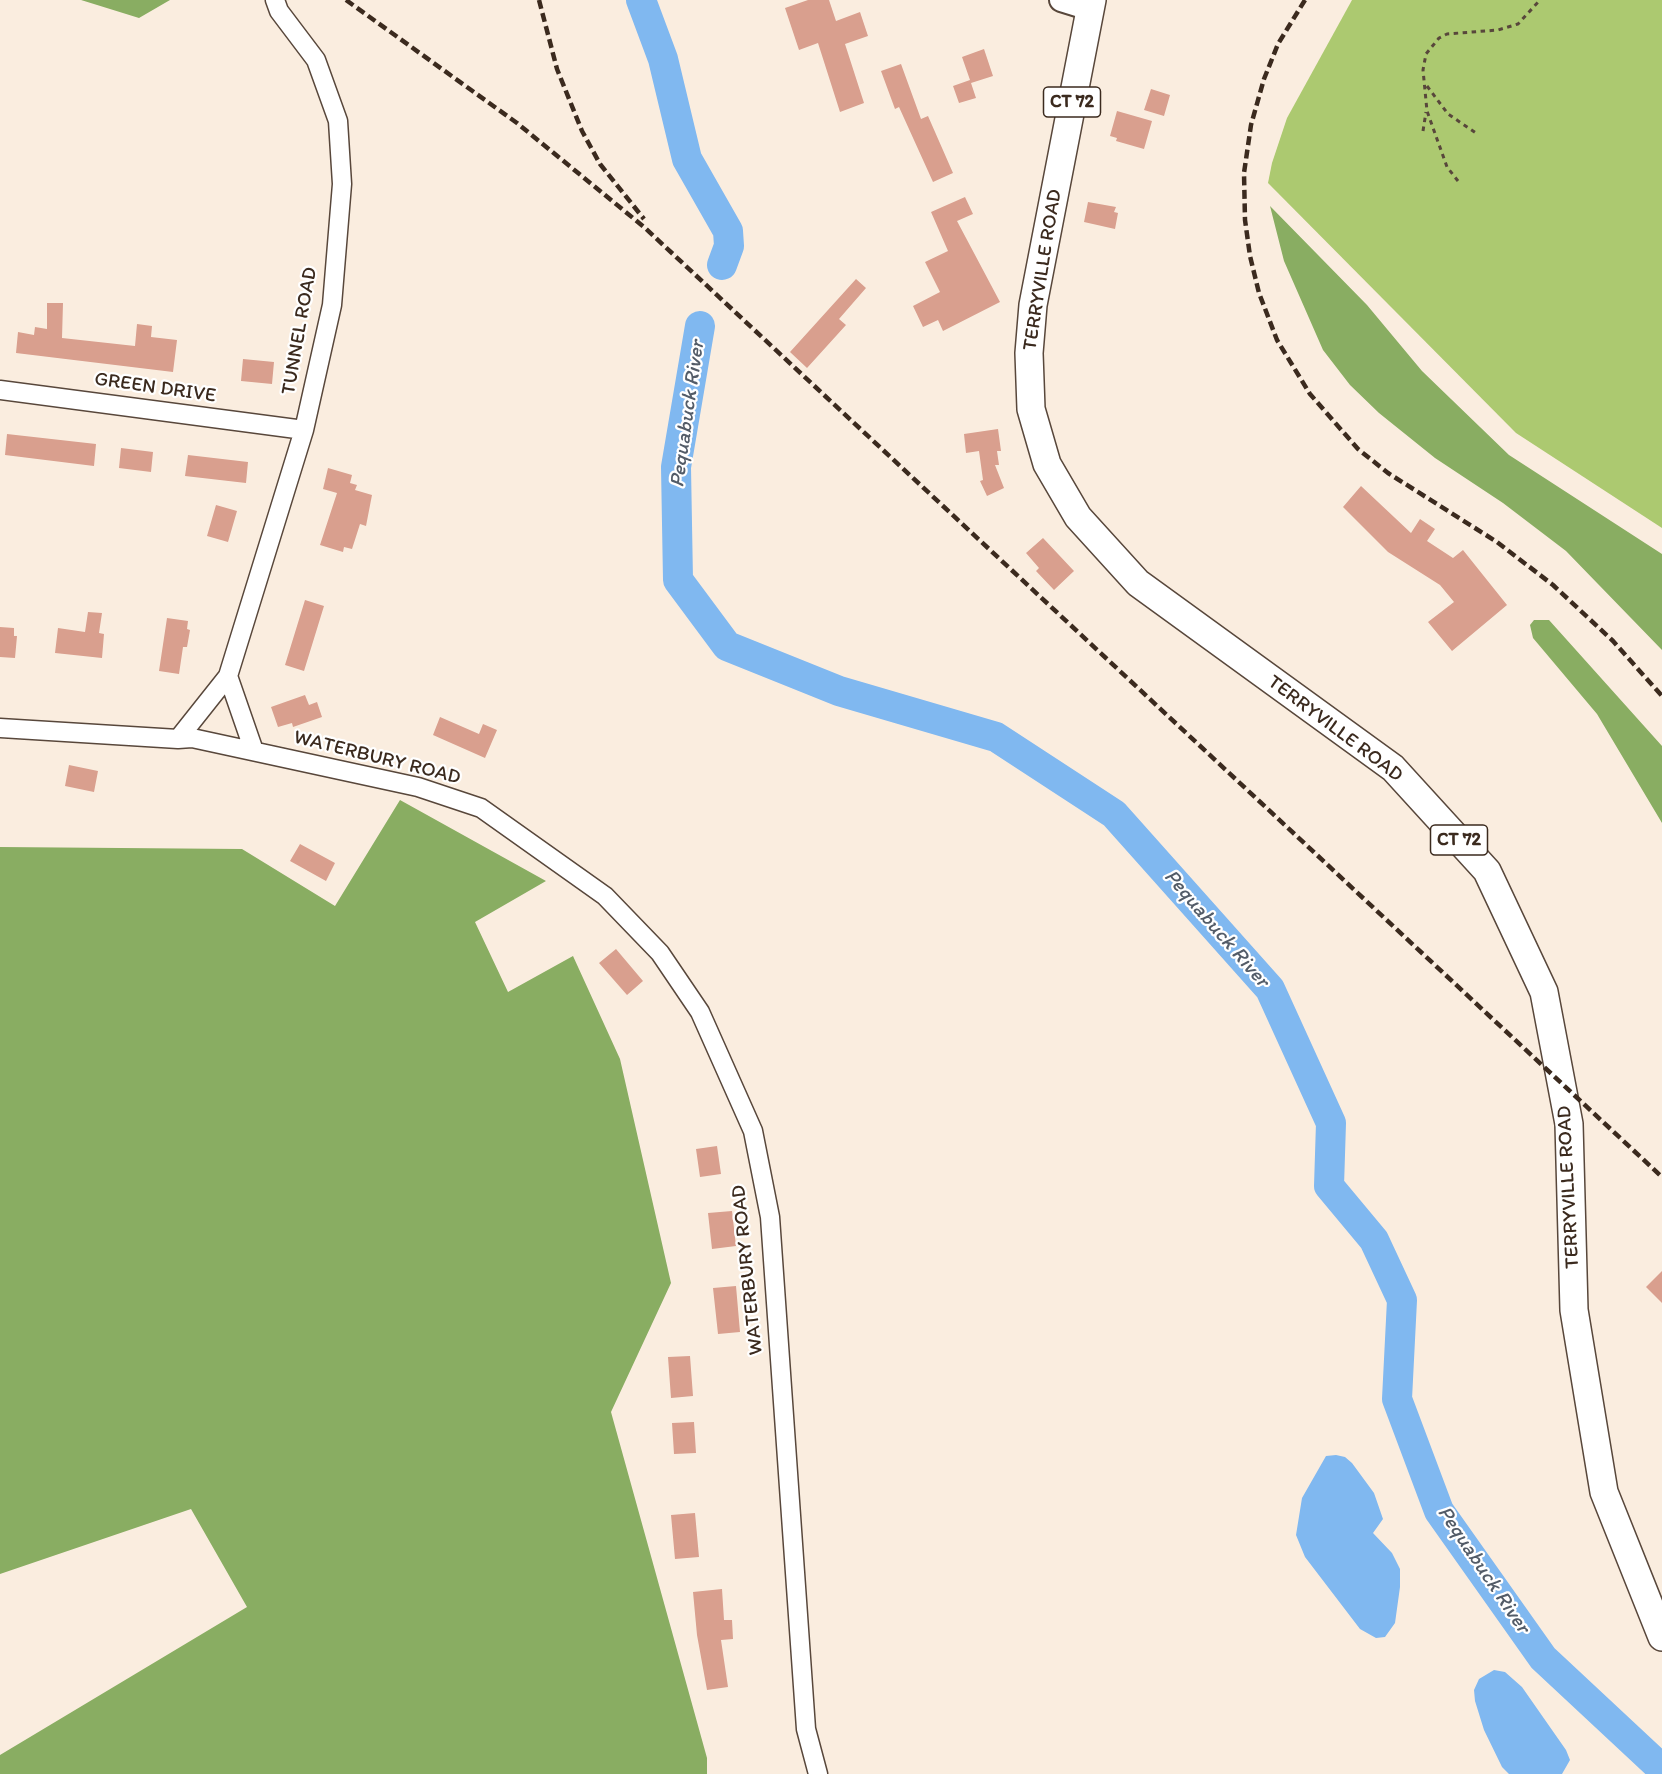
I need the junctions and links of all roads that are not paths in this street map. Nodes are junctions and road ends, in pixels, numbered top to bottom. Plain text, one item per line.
1 (275, 0) edge
2 (1061, 0) edge
3 (1091, 4) edge
4 (0, 390) edge
5 (304, 430) junction
6 (228, 676) junction
7 (0, 728) edge
8 (185, 738) junction
9 (255, 751) junction
10 (1662, 1637) edge
11 (818, 1774) edge

1 - 5 street, TUNNEL ROAD
2 - 3 main road
3 - 10 highway, TERRYVILLE ROAD / CT 72
4 - 5 street, GREEN DRIVE
5 - 6 street, TUNNEL ROAD
6 - 8 street, TUNNEL ROAD
6 - 9 street
7 - 8 street, WATERBURY ROAD
8 - 9 street, WATERBURY ROAD
9 - 11 street, WATERBURY ROAD

